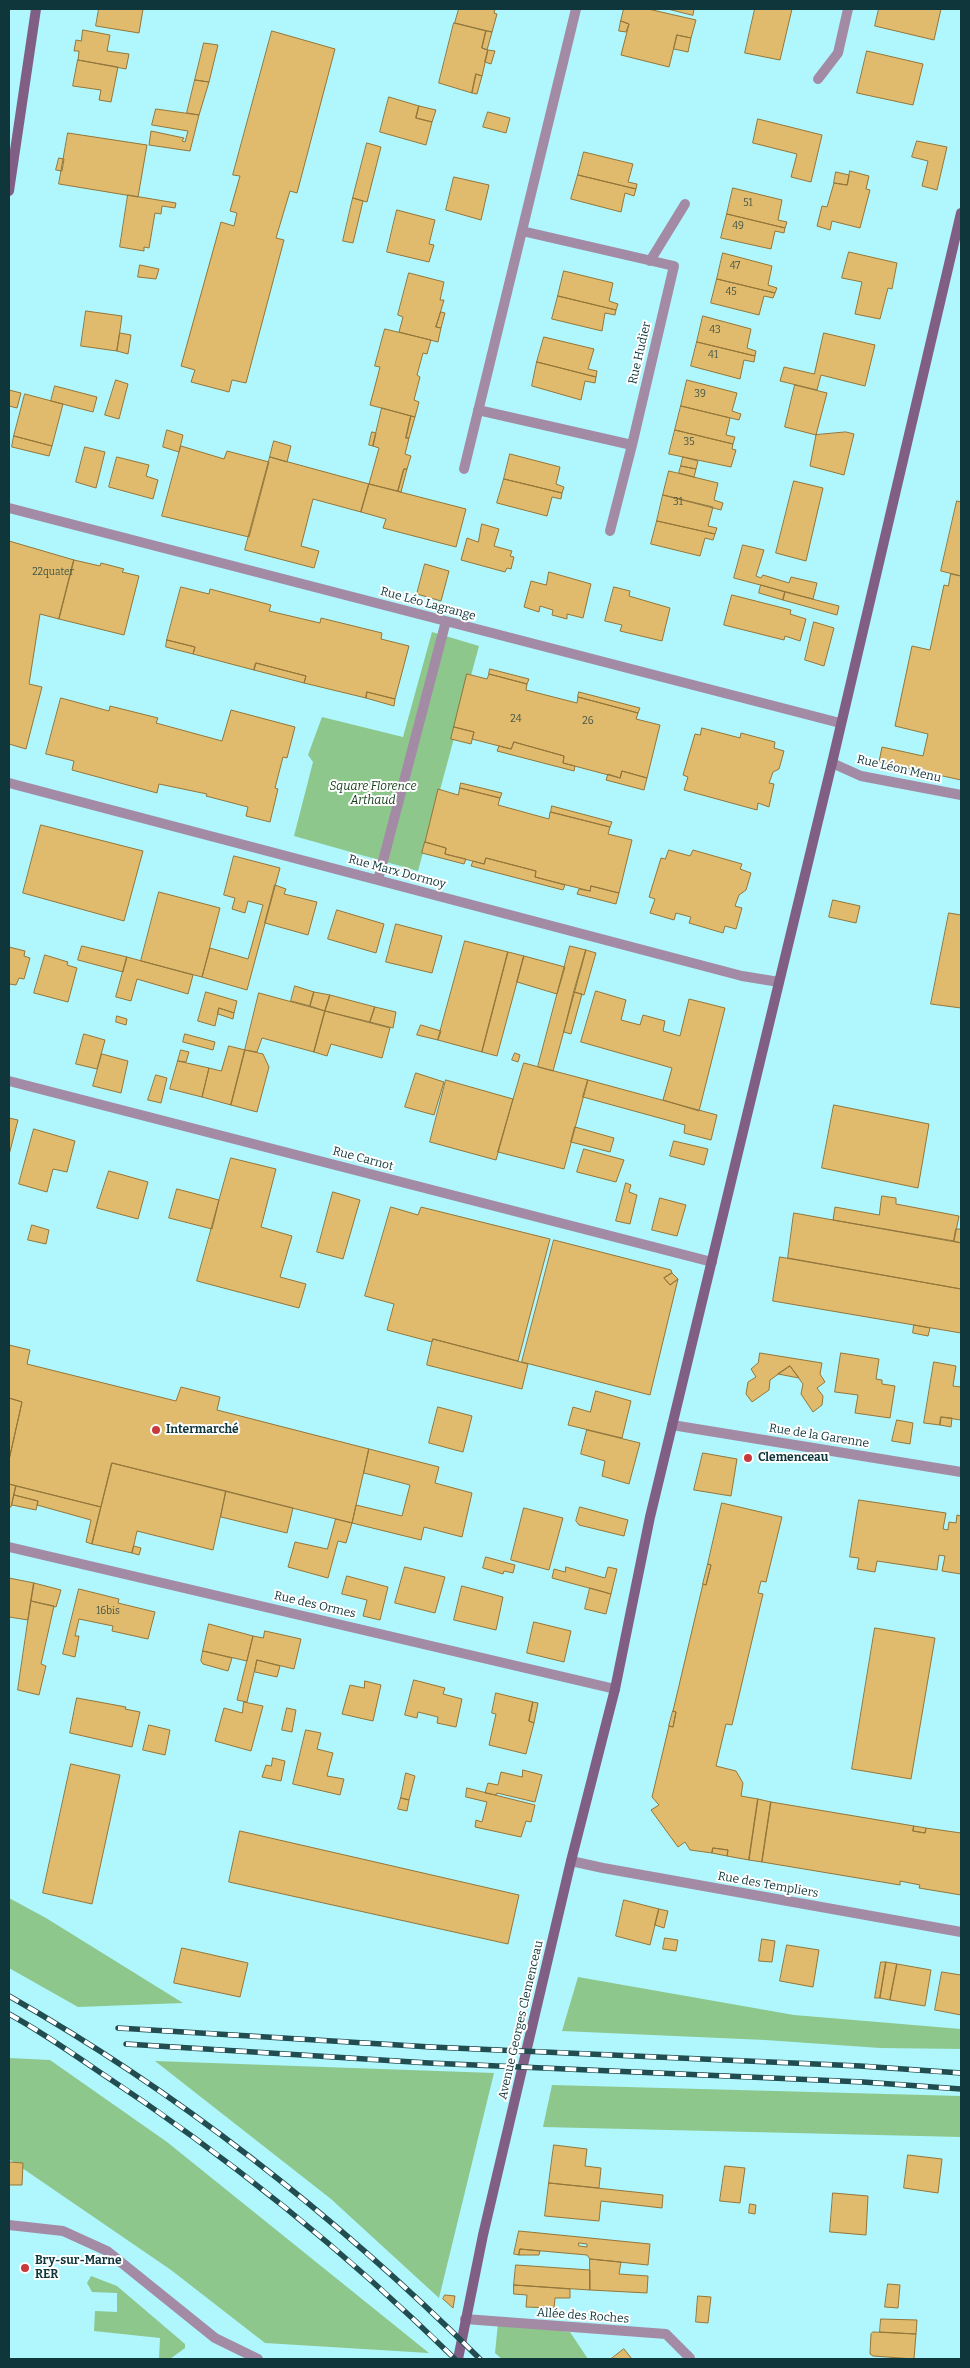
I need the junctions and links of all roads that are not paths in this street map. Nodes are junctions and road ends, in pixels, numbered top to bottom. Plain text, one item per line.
1 (36, 9) edge
2 (576, 9) edge
3 (848, 9) edge
4 (818, 78) dead end
5 (9, 191) edge
6 (686, 204) dead end
7 (961, 213) edge
8 (522, 231) junction
9 (650, 261) junction
10 (478, 410) junction
11 (632, 445) junction
12 (464, 469) dead end
13 (9, 508) edge
14 (610, 531) dead end
15 (446, 621) junction
16 (840, 723) junction
17 (832, 763) junction
18 (9, 783) edge
19 (961, 795) edge
20 (378, 880) junction
21 (779, 982) junction
22 (9, 1080) edge
23 (712, 1262) junction
24 (672, 1425) junction
25 (961, 1472) edge
26 (9, 1547) edge
27 (615, 1689) junction
28 (571, 1861) junction
29 (961, 1932) edge
30 (9, 2225) edge
31 (465, 2319) junction
32 (690, 2358) edge
33 (258, 2359) edge
34 (458, 2359) edge

1 - 5 main road
2 - 8 street
3 - 4 street
6 - 9 street
7 - 16 main road, Avenue Georges Clemenceau
8 - 9 street, Rue Hudier
8 - 10 street
9 - 11 street, Rue Hudier
10 - 11 street
10 - 12 street
11 - 14 street
13 - 15 street, Rue Léo Lagrange
15 - 16 street, Rue Léo Lagrange
15 - 20 street
16 - 17 main road, Avenue Georges Clemenceau
17 - 19 street, Rue Léon Menu
17 - 21 main road, Avenue Georges Clemenceau
18 - 20 street, Rue Marx Dormoy
20 - 21 street, Rue Marx Dormoy
21 - 23 main road, Avenue Georges Clemenceau
22 - 23 street, Rue Carnot
23 - 24 main road, Avenue Georges Clemenceau
24 - 25 street, Rue de la Garenne
24 - 27 main road, Avenue Georges Clemenceau
26 - 27 street, Rue des Ormes
27 - 28 main road, Avenue Georges Clemenceau
28 - 29 street, Rue des Templiers
28 - 31 main road, Avenue Georges Clemenceau
30 - 33 street
31 - 32 street, Allée des Roches
31 - 34 main road, Avenue Georges Clemenceau

